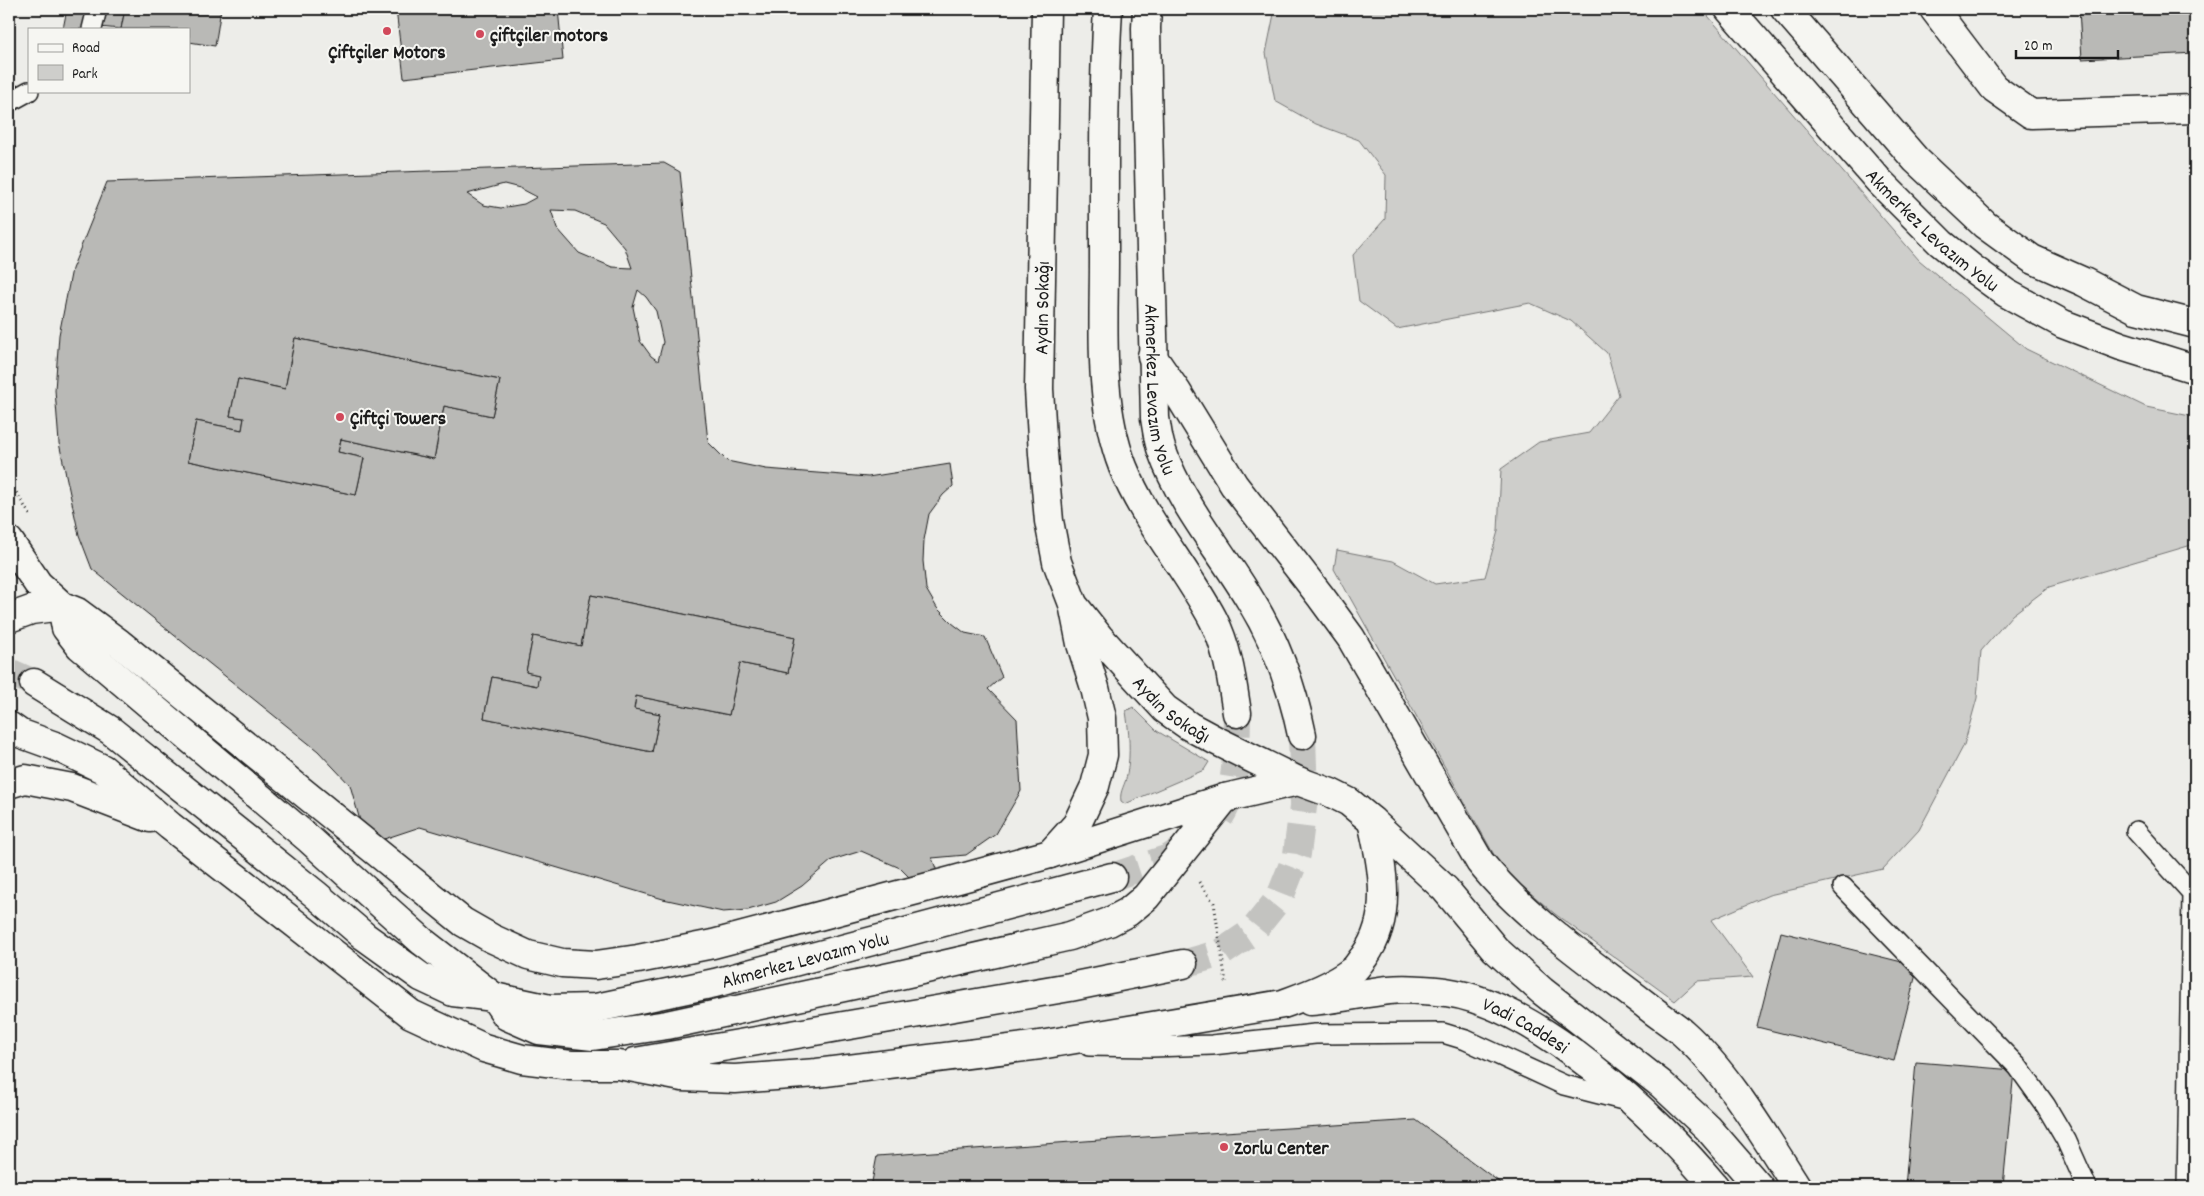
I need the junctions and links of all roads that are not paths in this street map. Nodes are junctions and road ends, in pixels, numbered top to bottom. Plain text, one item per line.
1 (97, 9) edge
2 (1046, 9) edge
3 (1108, 9) edge
4 (1148, 9) edge
5 (1729, 9) edge
6 (1784, 9) edge
7 (1934, 9) edge
8 (92, 28) edge
9 (28, 92) edge
10 (9, 102) edge
11 (2195, 109) edge
12 (2195, 324) edge
13 (1152, 356) junction
14 (2195, 369) edge
15 (9, 540) edge
16 (1073, 604) junction
17 (62, 606) junction
18 (9, 618) edge
19 (34, 683) tunnel mouth
20 (1237, 713) tunnel mouth
21 (9, 726) edge
22 (1302, 735) tunnel mouth
23 (1298, 781) junction
24 (9, 784) edge
25 (1224, 798) junction
26 (1372, 821) junction
27 (170, 826) junction
28 (2136, 831) dead end
29 (1050, 854) junction
30 (1112, 877) tunnel mouth
31 (1843, 887) dead end
32 (1183, 964) tunnel mouth
33 (494, 997) junction
34 (1283, 1004) junction
35 (1040, 1045) junction
36 (619, 1065) junction
37 (1632, 1102) junction
38 (1715, 1187) edge
39 (1759, 1187) edge
40 (1797, 1187) edge
41 (2087, 1187) edge
42 (2188, 1187) edge

1 - 8 lane
2 - 16 main road, Aydın Sokağı
3 - 20 main road
4 - 13 main road, Akmerkez Levazım Yolu
5 - 14 main road, Akmerkez Levazım Yolu
6 - 12 main road, Akmerkez Levazım Yolu
7 - 11 main road
9 - 10 lane
13 - 22 main road, Akmerkez Levazım Yolu
13 - 40 main road
15 - 17 main road
16 - 23 main road, Aydın Sokağı
16 - 29 main road, Aydın Sokağı
17 - 18 main road
17 - 29 main road
17 - 33 main road
19 - 33 main road, Akmerkez Levazım Yolu
21 - 27 main road
23 - 25 main road
23 - 26 main road, Aydın Sokağı
24 - 27 main road
25 - 29 main road
25 - 33 main road
26 - 34 main road
26 - 39 main road, Aydın Sokağı
27 - 36 main road
28 - 42 lane
30 - 33 main road, Akmerkez Levazım Yolu
31 - 41 lane
32 - 36 main road
34 - 35 main road
34 - 37 main road, Vadi Caddesi
35 - 36 main road
35 - 37 lane
37 - 38 main road, Vadi Caddesi

